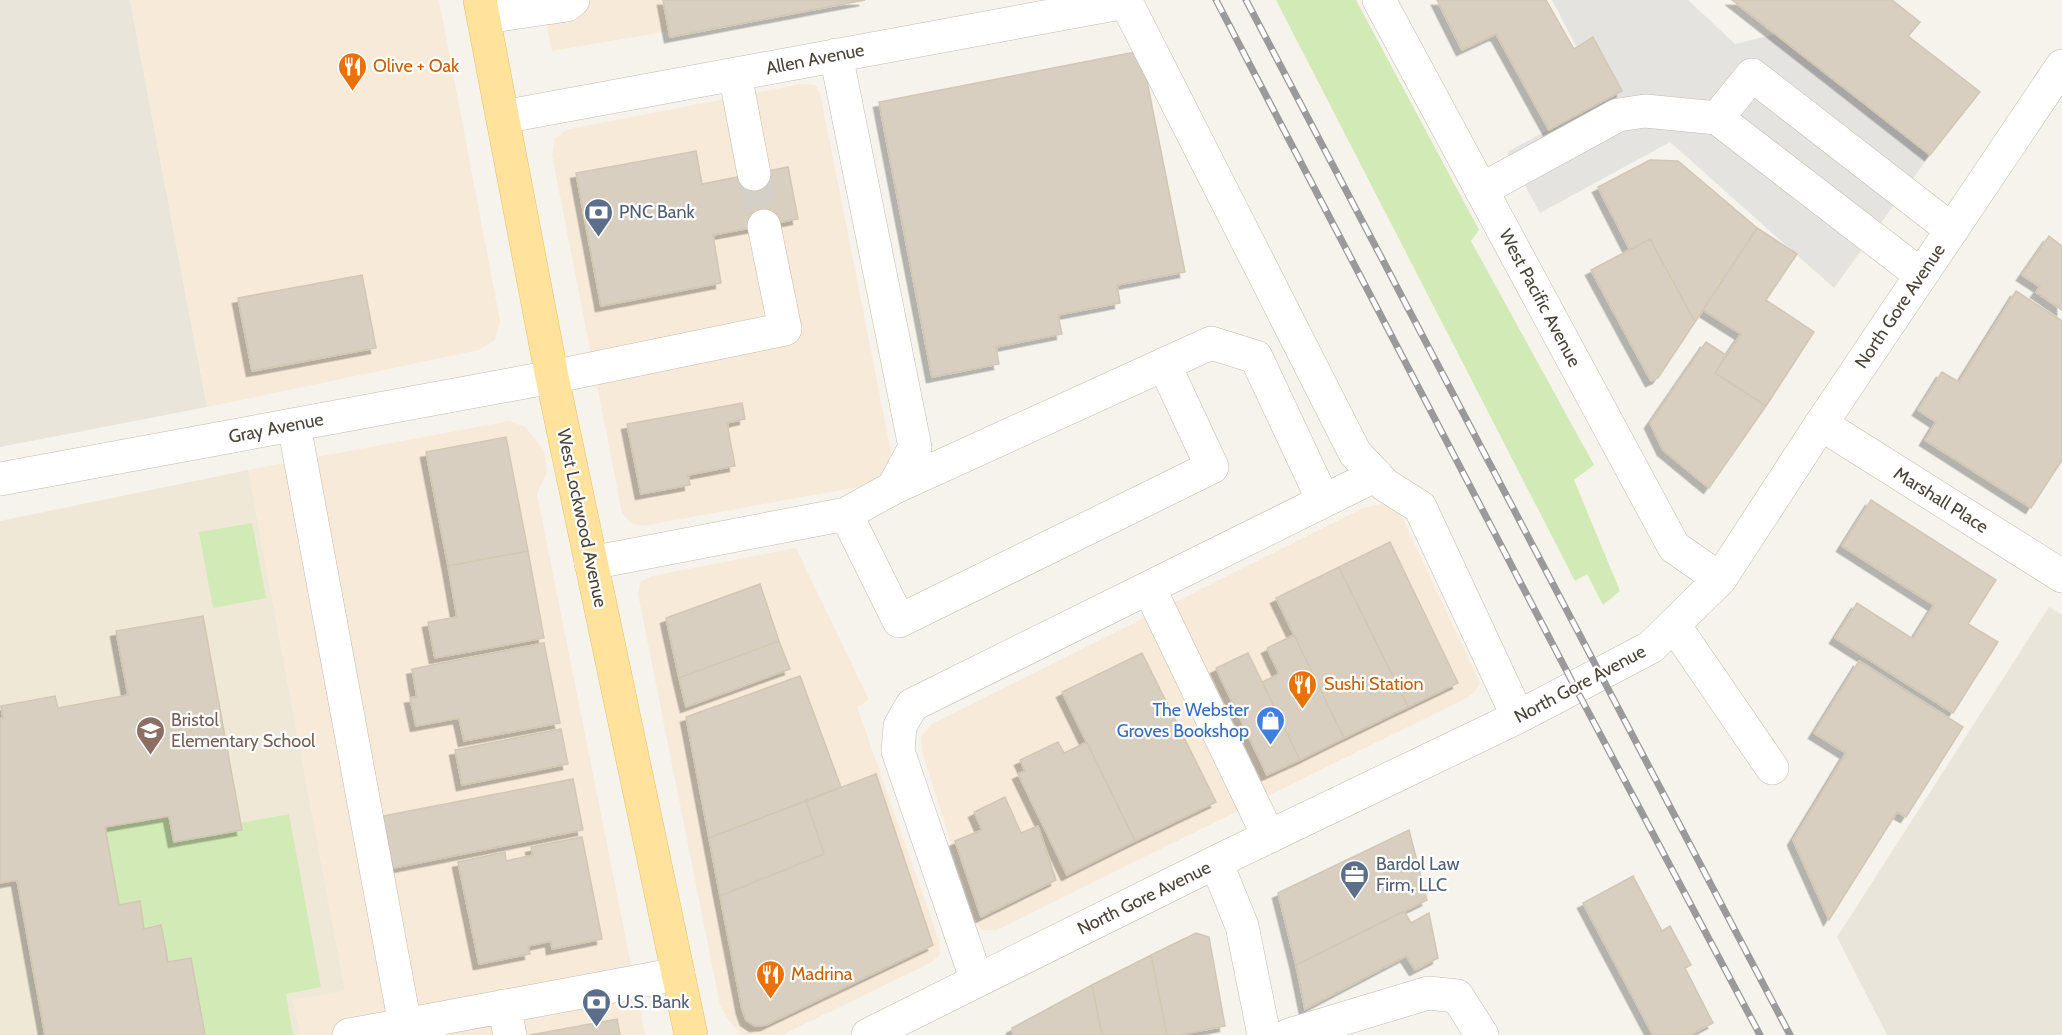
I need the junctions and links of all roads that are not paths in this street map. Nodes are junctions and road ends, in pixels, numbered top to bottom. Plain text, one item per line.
1 (573, 0) edge
2 (1379, 0) edge
3 (1125, 1) edge
4 (482, 8) edge
5 (836, 55) junction
6 (2062, 66) edge
7 (735, 74) junction
8 (503, 117) junction
9 (1717, 118) junction
10 (754, 174) tunnel mouth
11 (1481, 189) junction
12 (764, 226) tunnel mouth
13 (1952, 230) junction
14 (1921, 275) junction
15 (1164, 364) junction
16 (552, 377) junction
17 (1821, 424) junction
18 (294, 425) junction
19 (1376, 475) junction
20 (0, 479) edge
21 (893, 488) junction
22 (1323, 501) junction
23 (846, 513) junction
24 (591, 563) junction
25 (2062, 576) edge
26 (1720, 579) junction
27 (1149, 588) junction
28 (1674, 624) junction
29 (1518, 717) junction
30 (1772, 768) dead end
31 (1269, 837) junction
32 (1216, 862) junction
33 (678, 974) junction
34 (977, 981) junction
35 (507, 1020) edge
36 (420, 1027) edge
37 (349, 1035) edge
38 (691, 1035) edge
39 (868, 1035) edge
40 (1264, 1035) edge
41 (1289, 1035) edge
42 (1482, 1035) edge

1 - 4 street
2 - 11 street, West Pacific Avenue
3 - 5 street, Allen Avenue
3 - 19 street
4 - 8 main road, West Lockwood Avenue
5 - 7 street, Allen Avenue
5 - 21 street
6 - 13 street, North Gore Avenue
7 - 8 street, Allen Avenue
7 - 10 street
8 - 16 main road, West Lockwood Avenue
9 - 11 street
9 - 13 street
9 - 14 street
11 - 26 street, West Pacific Avenue
12 - 16 street, Gray Avenue
13 - 14 street, North Gore Avenue
14 - 17 street, North Gore Avenue
15 - 21 street
15 - 22 street
15 - 23 street
16 - 18 street, Gray Avenue
16 - 24 main road, West Lockwood Avenue
17 - 25 street, Marshall Place
17 - 26 street, North Gore Avenue
18 - 20 street, Gray Avenue
18 - 36 street
19 - 22 street
19 - 29 street
21 - 23 street
22 - 27 street
23 - 24 street
24 - 33 main road, West Lockwood Avenue
26 - 28 street, North Gore Avenue
27 - 31 street
27 - 34 street
28 - 29 street, North Gore Avenue
28 - 30 street
29 - 31 street, North Gore Avenue
31 - 32 street, North Gore Avenue
32 - 34 street, North Gore Avenue
32 - 40 street
33 - 35 street
33 - 38 main road, West Lockwood Avenue
34 - 39 street, North Gore Avenue
35 - 36 street
36 - 37 street
41 - 42 street

